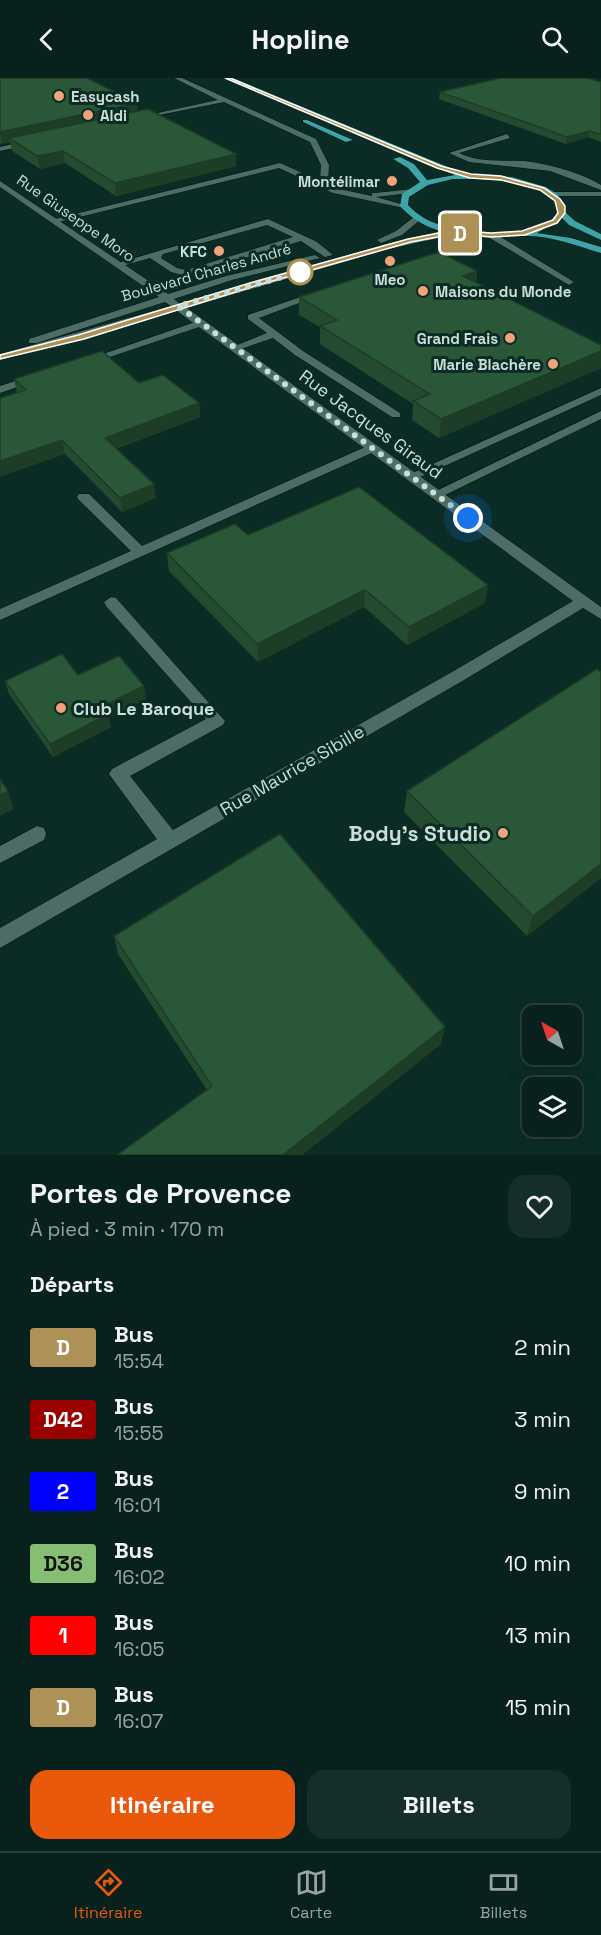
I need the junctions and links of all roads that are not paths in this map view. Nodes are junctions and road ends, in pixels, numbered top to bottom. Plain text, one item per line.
1 (177, 78) edge
2 (226, 80) edge
3 (225, 100) junction
4 (285, 111) dead end
5 (296, 117) dead end
6 (137, 119) edge
7 (507, 136) dead end
8 (34, 141) edge
9 (0, 149) edge
10 (470, 176) junction
11 (0, 183) edge
12 (424, 183) junction
13 (324, 187) junction
14 (601, 188) edge
15 (410, 191) junction
16 (551, 194) junction
17 (589, 194) junction
18 (601, 194) edge
19 (360, 196) junction
20 (404, 206) junction
21 (561, 210) junction
22 (417, 219) junction
23 (58, 221) junction
24 (454, 232) junction
25 (523, 233) junction
26 (491, 235) junction
27 (601, 237) edge
28 (301, 238) junction
29 (601, 250) edge
30 (159, 254) junction
31 (328, 255) junction
32 (119, 264) junction
33 (569, 282) dead end
34 (327, 291) edge
35 (172, 302) junction
36 (201, 323) junction
37 (275, 334) junction
38 (236, 348) junction
39 (0, 355) edge
40 (78, 364) edge
41 (45, 375) edge
42 (0, 390) edge
43 (601, 391) edge
44 (396, 415) dead end
45 (601, 415) edge
46 (372, 448) junction
47 (412, 476) junction
48 (436, 494) junction
49 (84, 497) dead end
50 (140, 552) junction
51 (583, 601) junction
52 (111, 602) dead end
53 (601, 614) edge
54 (0, 615) edge
55 (38, 834) dead end
56 (170, 840) junction
57 (0, 855) edge
58 (0, 939) edge

1 - 3 street
2 - 4 main road
2 - 10 main road
3 - 6 street
3 - 13 street
5 - 12 main road
7 - 14 street
8 - 9 street
10 - 12 main road
10 - 16 main road
11 - 23 street, Rue Giuseppe Moro
12 - 15 main road
13 - 19 street
13 - 23 street
15 - 19 street
15 - 20 main road
16 - 17 street
16 - 21 main road
17 - 18 street
17 - 21 street
19 - 20 street
20 - 22 main road
21 - 25 main road
21 - 27 main road
22 - 24 main road
22 - 31 street, Boulevard Charles André
23 - 32 street, Rue Giuseppe Moro
24 - 26 main road
24 - 35 street, Boulevard Charles André
25 - 26 main road
25 - 29 main road
26 - 33 street
28 - 30 street
28 - 30 street
28 - 31 street
30 - 32 street
31 - 35 street, Boulevard Charles André
32 - 35 street, Rue Giuseppe Moro
34 - 37 street
35 - 36 street, Rue Jacques Giraud
35 - 39 street, Boulevard Charles André
35 - 39 street, Boulevard Charles André
36 - 38 street, Rue Jacques Giraud
36 - 40 street
37 - 38 street
37 - 44 street
38 - 46 street, Rue Jacques Giraud
41 - 42 street
43 - 47 street
45 - 48 street
46 - 47 street, Rue Jacques Giraud
46 - 50 street
47 - 48 street, Rue Jacques Giraud
48 - 51 street, Rue Jacques Giraud
49 - 50 street
50 - 54 street
51 - 53 street, Rue Jacques Giraud
51 - 56 street, Rue Maurice Sibille
52 - 56 street
55 - 57 street
56 - 58 street, Rue Maurice Sibille

